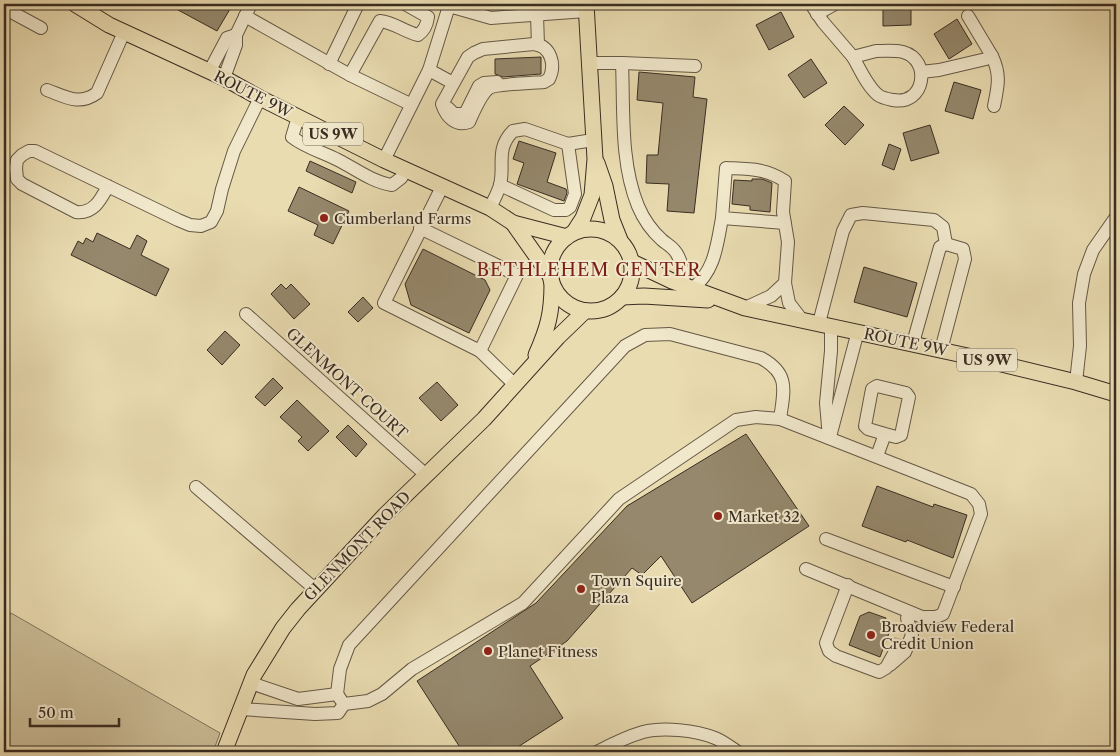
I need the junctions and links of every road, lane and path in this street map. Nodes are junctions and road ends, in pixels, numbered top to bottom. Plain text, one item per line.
1 (75, 4) edge
2 (251, 4) edge
3 (358, 4) edge
4 (405, 4) edge
5 (835, 4) edge
6 (448, 5) edge
7 (586, 7) edge
8 (4, 8) edge
9 (92, 9) edge
10 (814, 9) edge
11 (537, 15) junction
12 (244, 16) junction
13 (968, 16) dead end
14 (42, 28) dead end
15 (124, 32) junction
16 (236, 35) junction
17 (538, 45) junction
18 (992, 56) junction
19 (853, 57) junction
20 (589, 63) junction
21 (622, 63) junction
22 (330, 64) junction
23 (695, 66) dead end
24 (429, 70) junction
25 (209, 72) junction
26 (921, 72) junction
27 (350, 75) junction
28 (224, 78) junction
29 (450, 88) junction
30 (47, 90) dead end
31 (260, 98) junction
32 (410, 104) junction
33 (994, 106) dead end
34 (298, 117) junction
35 (593, 140) junction
36 (568, 144) junction
37 (595, 159) junction
38 (384, 160) junction
39 (406, 170) junction
40 (500, 185) junction
41 (108, 186) junction
42 (442, 187) junction
43 (490, 208) junction
44 (1116, 217) edge
45 (722, 218) junction
46 (513, 223) junction
47 (785, 223) junction
48 (420, 228) junction
49 (570, 235) junction
50 (620, 240) junction
51 (946, 244) junction
52 (632, 262) junction
53 (552, 281) junction
54 (785, 283) junction
55 (688, 287) junction
56 (622, 297) junction
57 (724, 301) junction
58 (745, 308) junction
59 (585, 311) junction
60 (246, 314) dead end
61 (802, 320) junction
62 (825, 324) junction
63 (858, 331) junction
64 (912, 343) junction
65 (941, 350) junction
66 (480, 351) junction
67 (531, 368) junction
68 (1076, 382) junction
69 (515, 385) junction
70 (1116, 394) edge
71 (780, 419) junction
72 (885, 434) junction
73 (829, 438) junction
74 (877, 456) junction
75 (426, 475) junction
76 (196, 487) dead end
77 (826, 539) dead end
78 (806, 569) dead end
79 (848, 585) junction
80 (954, 587) junction
81 (315, 589) junction
82 (906, 620) junction
83 (896, 650) tunnel mouth
84 (886, 668) junction
85 (251, 683) junction
86 (340, 699) junction
87 (241, 708) junction
88 (224, 752) edge
89 (597, 752) edge
90 (738, 752) edge

1 - 9 main road, ROUTE 9W / US 9W
2 - 12 street
3 - 22 street
4 - 27 street
5 - 10 street
6 - 11 street
6 - 24 street
7 - 11 street
7 - 20 main road
8 - 14 street
9 - 15 main road, ROUTE 9W / US 9W
10 - 19 street
11 - 17 street
12 - 16 street
12 - 22 street
13 - 18 street
15 - 25 main road, ROUTE 9W / US 9W
15 - 30 street
16 - 25 street
16 - 28 street
17 - 29 street
17 - 29 street
18 - 26 street
18 - 33 street
19 - 26 street
19 - 26 street
20 - 21 street
20 - 35 main road
21 - 23 street
21 - 55 street
22 - 27 street
24 - 29 street
24 - 32 street
25 - 28 main road, ROUTE 9W / US 9W
27 - 32 street
28 - 31 main road, ROUTE 9W / US 9W
31 - 34 main road, ROUTE 9W / US 9W
31 - 41 street
32 - 38 street
34 - 38 main road, ROUTE 9W / US 9W
34 - 39 street
35 - 36 street
35 - 37 main road
36 - 40 street
36 - 40 street
37 - 49 main road
37 - 50 main road
38 - 39 main road, ROUTE 9W / US 9W
39 - 42 main road, ROUTE 9W / US 9W
40 - 43 street
41 - 41 street
42 - 43 main road, ROUTE 9W / US 9W
42 - 48 street
43 - 46 main road, ROUTE 9W / US 9W
44 - 68 street
45 - 47 street
45 - 47 street
45 - 55 street
46 - 49 main road, ROUTE 9W / US 9W
46 - 53 main road, ROUTE 9W / US 9W
47 - 54 street
48 - 66 street
48 - 66 street
49 - 50 main road
49 - 53 main road
50 - 52 main road
51 - 62 street
51 - 64 street
51 - 65 street
52 - 55 main road, ROUTE 9W / US 9W
52 - 56 main road
53 - 59 main road
53 - 67 main road, GLENMONT ROAD
54 - 58 street
54 - 61 street
55 - 57 main road, ROUTE 9W / US 9W
56 - 57 main road, ROUTE 9W / US 9W
56 - 59 main road
57 - 58 main road, ROUTE 9W / US 9W
58 - 61 main road, ROUTE 9W / US 9W
59 - 67 main road, GLENMONT ROAD
60 - 75 street, GLENMONT COURT
61 - 62 main road, ROUTE 9W / US 9W
62 - 63 main road, ROUTE 9W / US 9W
62 - 73 street
63 - 64 main road, ROUTE 9W / US 9W
63 - 73 street
64 - 65 main road, ROUTE 9W / US 9W
65 - 68 main road, ROUTE 9W / US 9W
66 - 69 street
67 - 69 main road, GLENMONT ROAD
68 - 70 main road, ROUTE 9W / US 9W
69 - 75 main road, GLENMONT ROAD
71 - 73 street
71 - 86 street
71 - 86 street
72 - 72 street
72 - 74 street
73 - 74 street
74 - 80 street
75 - 81 main road, GLENMONT ROAD
76 - 81 street
77 - 80 street
78 - 79 street
79 - 82 street
79 - 84 street
80 - 82 street
81 - 85 main road, GLENMONT ROAD
82 - 84 street
83 - 84 street
85 - 86 street
85 - 87 main road, GLENMONT ROAD
86 - 87 street
87 - 88 main road, GLENMONT ROAD
89 - 90 street

